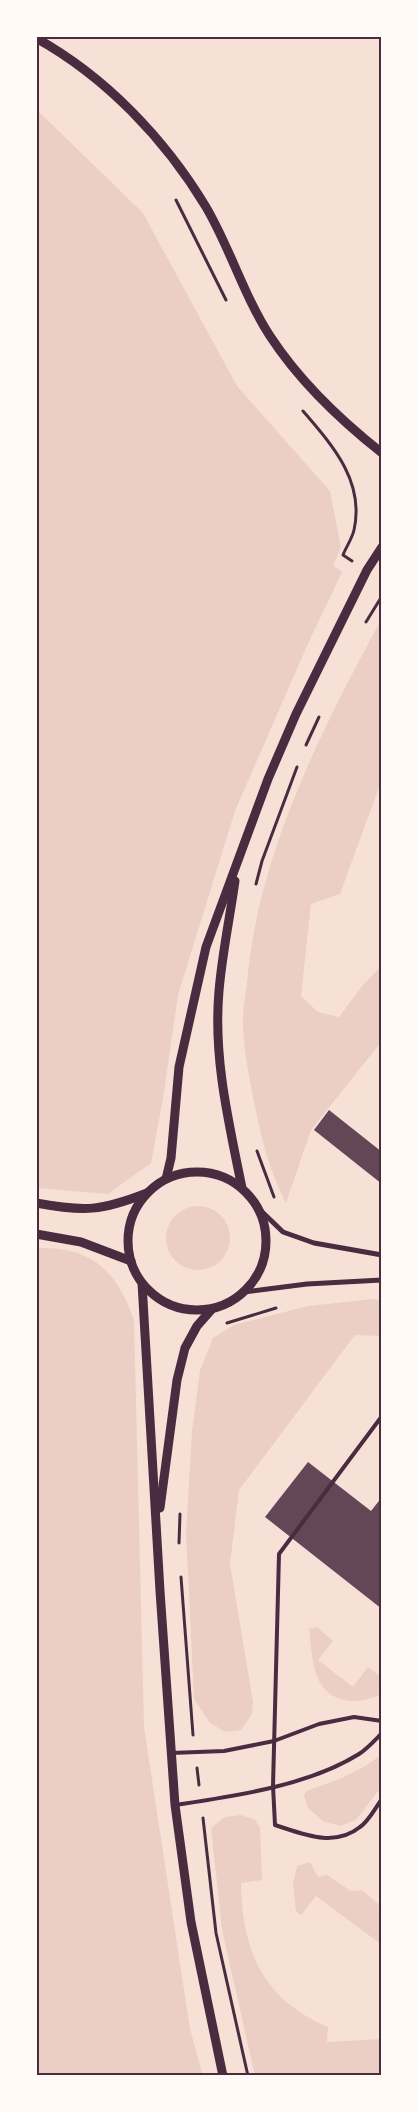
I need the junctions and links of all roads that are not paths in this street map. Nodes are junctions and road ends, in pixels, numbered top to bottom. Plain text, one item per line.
1 (36, 38) edge
2 (382, 453) edge
3 (382, 547) edge
4 (238, 863) junction
5 (166, 1179) junction
6 (242, 1188) junction
7 (147, 1193) junction
8 (36, 1202) edge
9 (257, 1207) junction
10 (36, 1234) edge
11 (382, 1255) edge
12 (131, 1261) junction
13 (382, 1280) edge
14 (142, 1283) junction
15 (244, 1292) junction
16 (212, 1309) junction
17 (382, 1416) edge
18 (157, 1523) junction
19 (382, 1720) edge
20 (382, 1734) edge
21 (274, 1740) junction
22 (172, 1753) junction
23 (273, 1786) junction
24 (382, 1799) edge
25 (175, 1805) junction
26 (223, 2076) edge

1 - 2 street
3 - 4 street
4 - 5 street
4 - 6 street
5 - 6 street
5 - 7 street
6 - 9 street
7 - 8 street
7 - 12 street
9 - 11 street
9 - 15 street
10 - 12 street
12 - 14 street
13 - 15 street
14 - 16 street
14 - 18 street
15 - 16 street
16 - 18 street
17 - 21 lane
18 - 22 street
19 - 21 lane
20 - 23 lane
21 - 22 lane
21 - 23 lane
22 - 25 street
23 - 24 lane
23 - 25 lane
25 - 26 street

